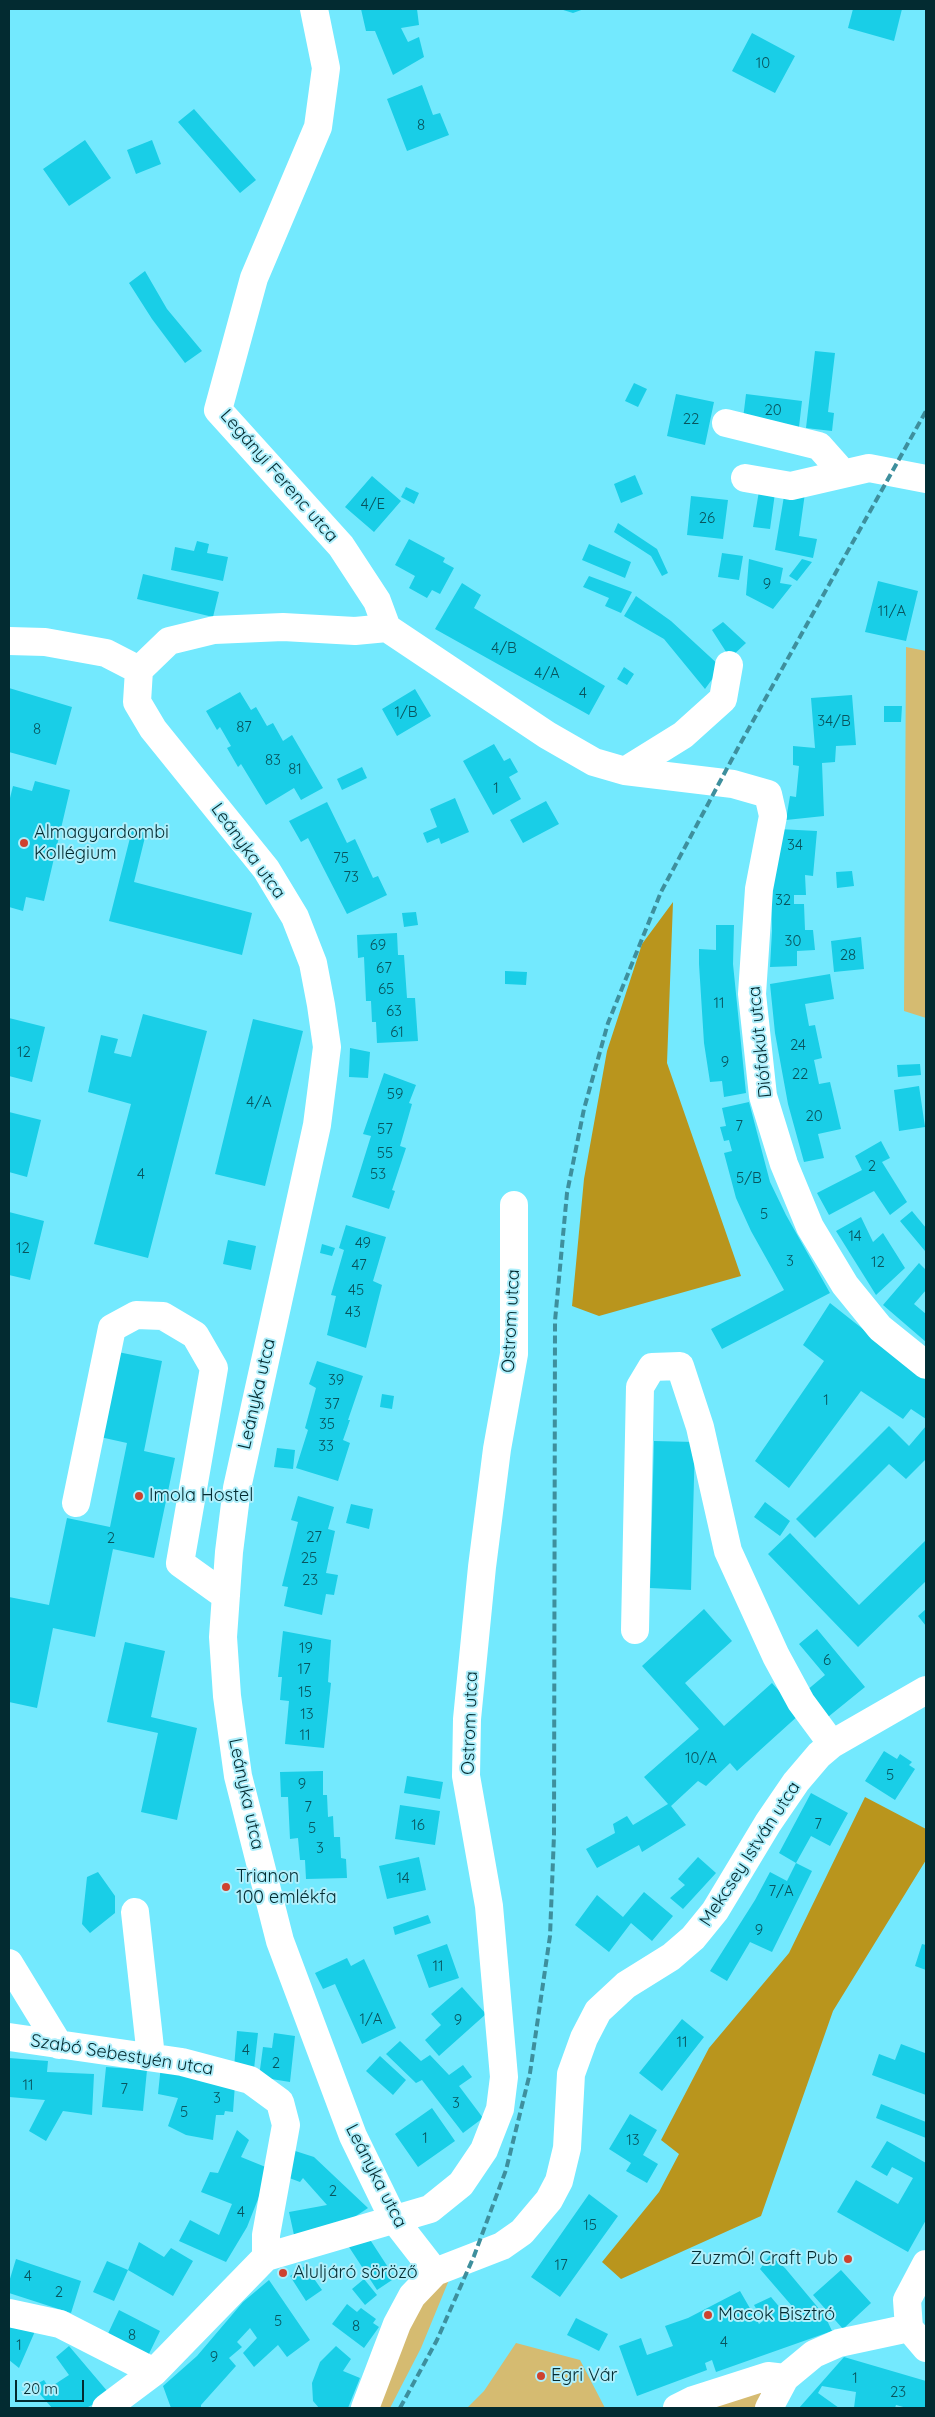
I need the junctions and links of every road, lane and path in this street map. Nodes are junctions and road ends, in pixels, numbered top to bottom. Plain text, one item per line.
1 (314, 9) edge
2 (726, 423) dead end
3 (843, 473) junction
4 (746, 478) dead end
5 (926, 479) edge
6 (387, 628) junction
7 (9, 641) edge
8 (728, 665) dead end
9 (139, 670) junction
10 (625, 771) junction
11 (514, 1205) dead end
12 (926, 1366) edge
13 (76, 1503) dead end
14 (226, 1596) junction
15 (635, 1630) dead end
16 (926, 1690) edge
17 (832, 1744) junction
18 (135, 1912) dead end
19 (9, 1963) edge
20 (9, 2037) edge
21 (59, 2045) junction
22 (151, 2057) junction
23 (393, 2218) junction
24 (266, 2257) junction
25 (926, 2264) edge
26 (435, 2272) junction
27 (9, 2313) edge
28 (918, 2338) edge
29 (154, 2372) junction
30 (785, 2378) junction
31 (689, 2406) edge
32 (106, 2408) edge
33 (365, 2408) edge
34 (770, 2408) edge

1 - 6 street, Legányi Ferenc utca
2 - 3 street
3 - 4 street
3 - 5 street
6 - 9 street
6 - 10 street
7 - 9 street
8 - 10 street
9 - 14 street, Leányka utca
10 - 12 street, Diófakút utca
11 - 23 street, Ostrom utca
13 - 14 street
14 - 23 street, Leányka utca
15 - 17 street
16 - 17 street, Mekcsey István utca
17 - 26 street, Mekcsey István utca
18 - 22 street
19 - 21 street
20 - 21 street, Szabó Sebestyén utca
21 - 22 street, Szabó Sebestyén utca
22 - 24 street, Szabó Sebestyén utca
23 - 24 street, Ostrom utca
23 - 26 street, Leányka utca
24 - 29 street
25 - 28 street
26 - 33 street
27 - 29 street
28 - 30 street
29 - 32 street
30 - 31 street
30 - 34 street

